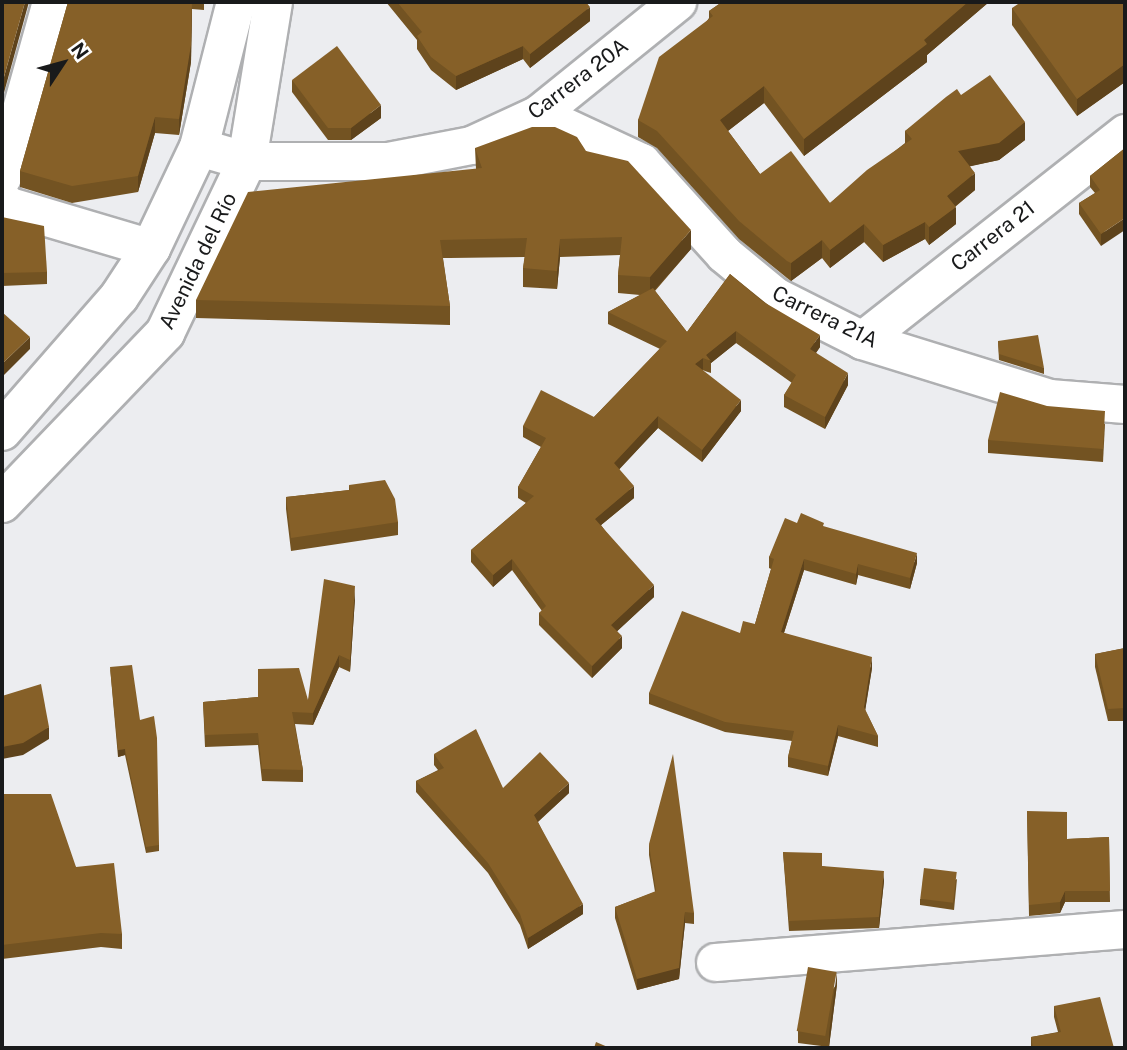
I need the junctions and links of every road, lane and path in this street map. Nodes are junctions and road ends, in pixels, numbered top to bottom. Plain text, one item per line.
1 (51, 2) edge
2 (236, 2) edge
3 (273, 2) edge
4 (677, 2) edge
5 (638, 13) edge
6 (538, 114) junction
7 (1125, 134) edge
8 (199, 148) junction
9 (247, 161) junction
10 (2, 177) edge
11 (2, 199) edge
12 (151, 248) junction
13 (862, 340) junction
14 (1125, 404) edge
15 (2, 431) edge
16 (2, 502) edge
17 (1125, 929) edge
18 (715, 962) dead end

1 - 10 street
2 - 8 main road
3 - 9 main road, Avenida del Río
4 - 5 street, Carrera 20A
5 - 6 street, Carrera 20A
6 - 9 street, Carrera 20A
6 - 13 street, Carrera 21A
7 - 13 street, Carrera 21
8 - 9 street, Carrera 20A
8 - 12 main road
9 - 16 main road, Avenida del Río
11 - 12 street
12 - 15 main road
13 - 14 street, Carrera 21A
17 - 18 street

